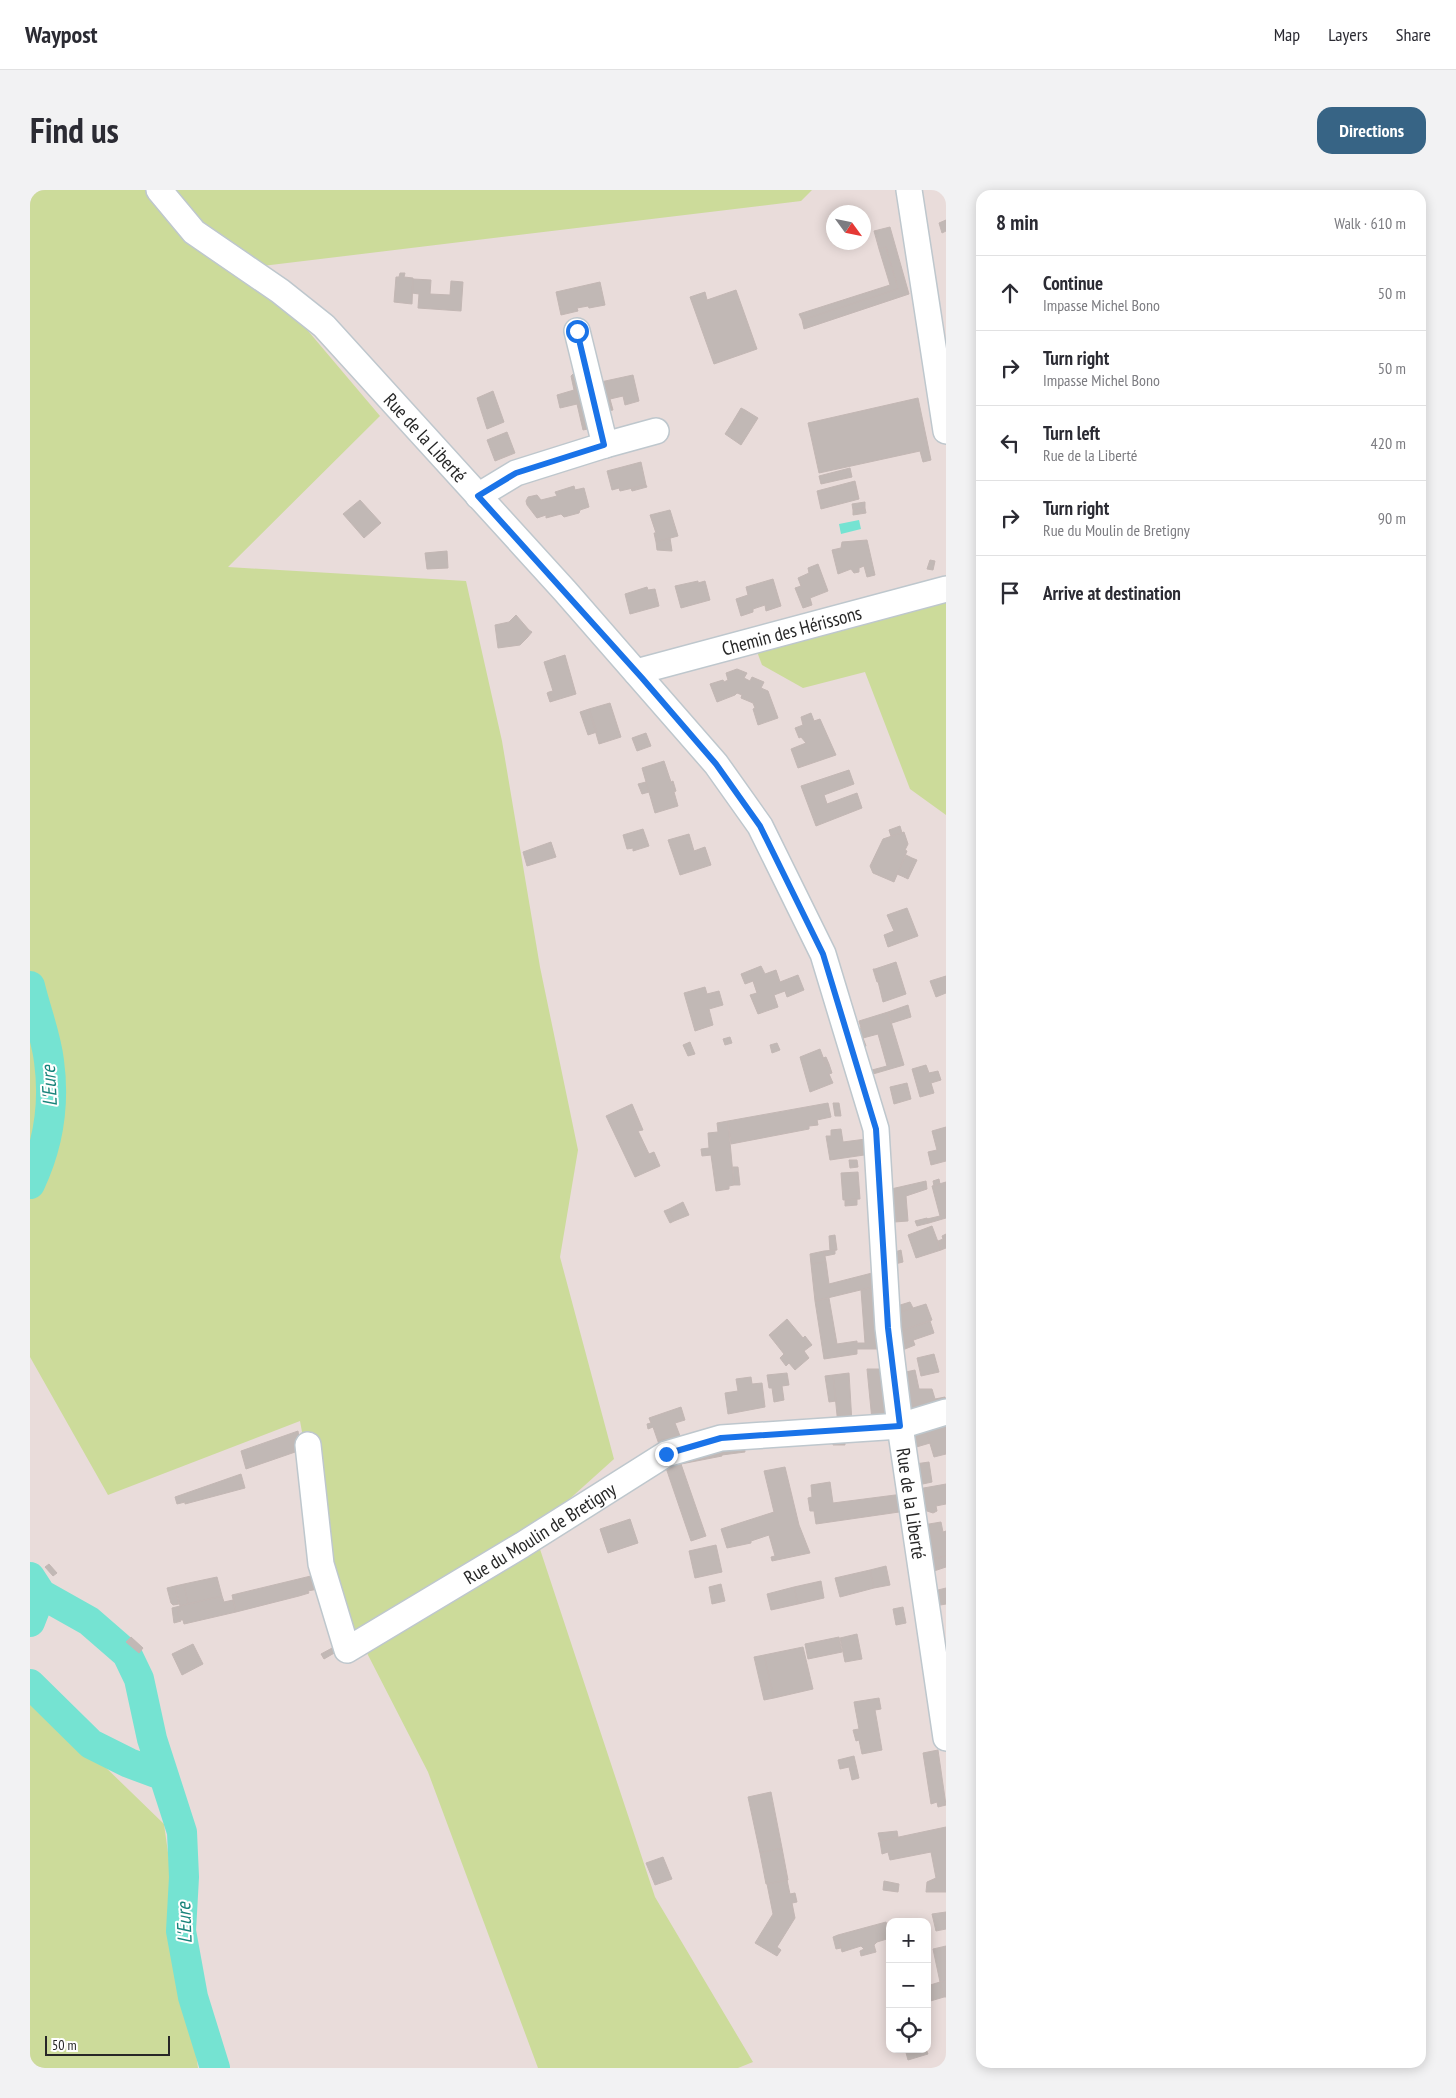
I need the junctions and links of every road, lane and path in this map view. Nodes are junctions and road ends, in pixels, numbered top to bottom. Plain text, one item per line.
1 (158, 190) edge
2 (909, 190) edge
3 (577, 331) dead end
4 (656, 431) dead end
5 (946, 431) edge
6 (604, 445) junction
7 (478, 496) junction
8 (946, 589) edge
9 (636, 672) junction
10 (946, 1412) edge
11 (900, 1426) junction
12 (308, 1445) dead end
13 (946, 1738) edge

1 - 7 street, Rue de la Liberté
2 - 5 street
3 - 6 street
4 - 6 street
6 - 7 street
7 - 9 street, Rue de la Liberté
8 - 9 street, Chemin des Hérissons
9 - 11 street, Rue de la Liberté
10 - 11 street, Rue du Moulin de Bretigny
11 - 12 street, Rue du Moulin de Bretigny
11 - 13 street, Rue de la Liberté

